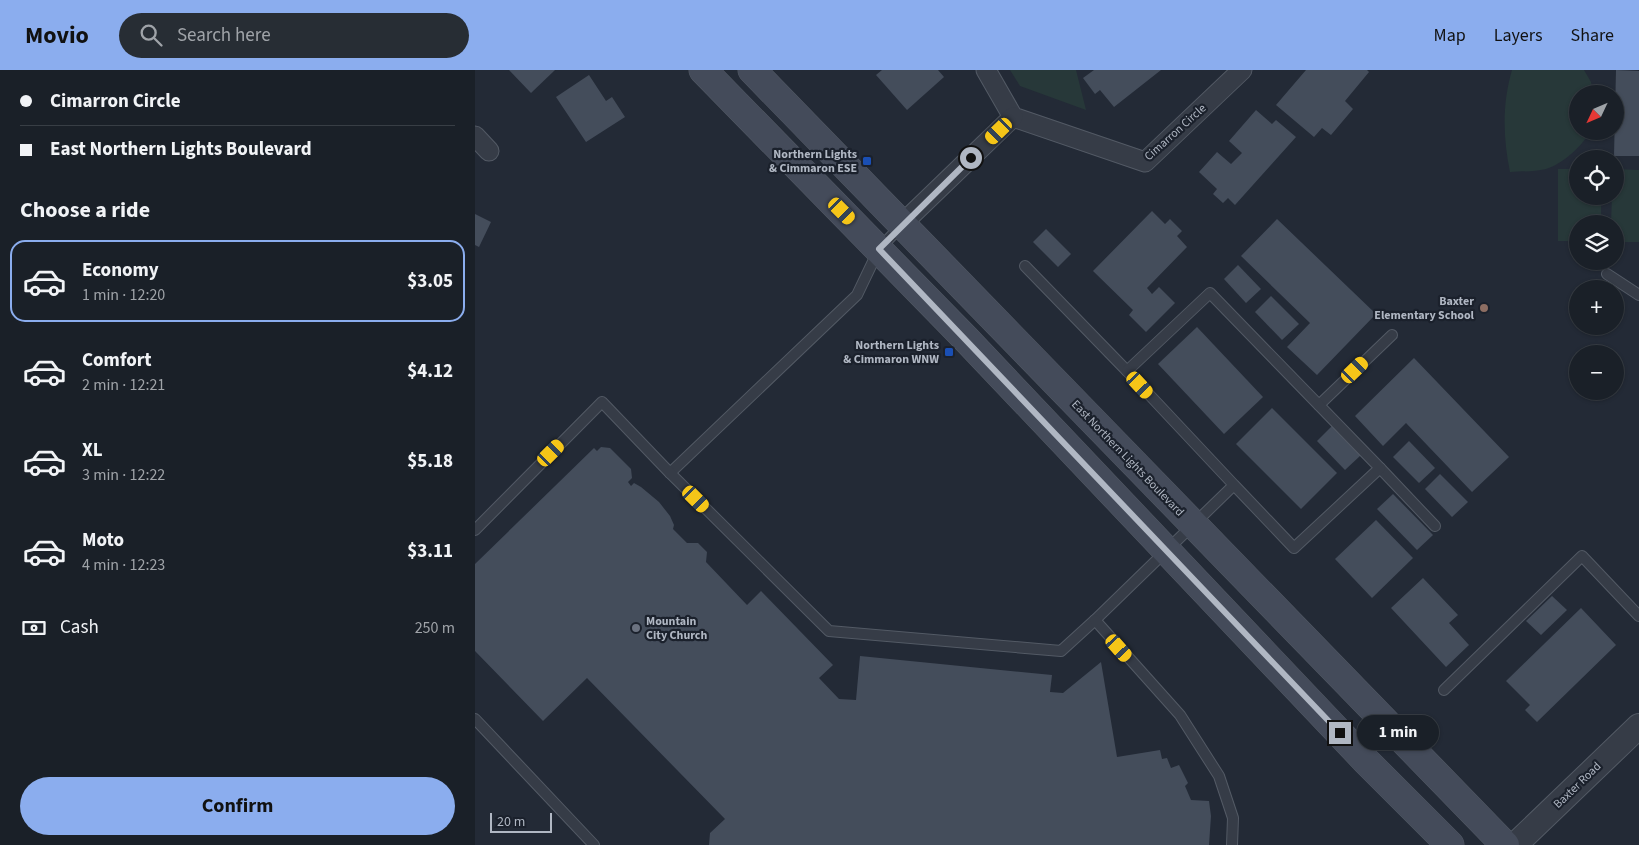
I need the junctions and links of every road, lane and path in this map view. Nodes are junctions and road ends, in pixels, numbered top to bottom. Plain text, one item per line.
1 (703, 70) edge
2 (753, 70) edge
3 (986, 70) edge
4 (1242, 70) edge
5 (1013, 117) junction
6 (475, 136) edge
7 (489, 151) dead end
8 (903, 224) junction
9 (879, 249) junction
10 (1025, 266) dead end
11 (1607, 274) dead end
12 (1639, 295) edge
13 (1392, 335) dead end
14 (1127, 371) junction
15 (1319, 405) junction
16 (1379, 468) junction
17 (670, 473) junction
18 (1234, 485) junction
19 (1194, 525) junction
20 (1435, 526) dead end
21 (475, 530) edge
22 (1167, 550) junction
23 (1639, 616) edge
24 (1095, 620) junction
25 (1444, 690) dead end
26 (475, 719) edge
27 (1639, 726) edge
28 (593, 845) edge
29 (1233, 845) edge
30 (1450, 845) edge
31 (1505, 845) edge
32 (1515, 845) edge

1 - 9 main road
2 - 8 main road, East Northern Lights Boulevard
3 - 5 street
4 - 5 street, Cimarron Circle
5 - 8 street
6 - 7 street
8 - 9 lane
8 - 19 main road, East Northern Lights Boulevard
9 - 17 lane
9 - 22 main road
10 - 14 lane
11 - 12 lane
13 - 15 lane
14 - 15 lane
14 - 18 lane
15 - 16 lane
16 - 18 lane
16 - 20 lane
17 - 21 lane
17 - 24 lane
18 - 19 lane
19 - 22 lane
19 - 31 main road, East Northern Lights Boulevard
22 - 24 lane
22 - 30 main road
23 - 25 lane
24 - 29 lane
26 - 28 lane
27 - 32 street, Baxter Road

